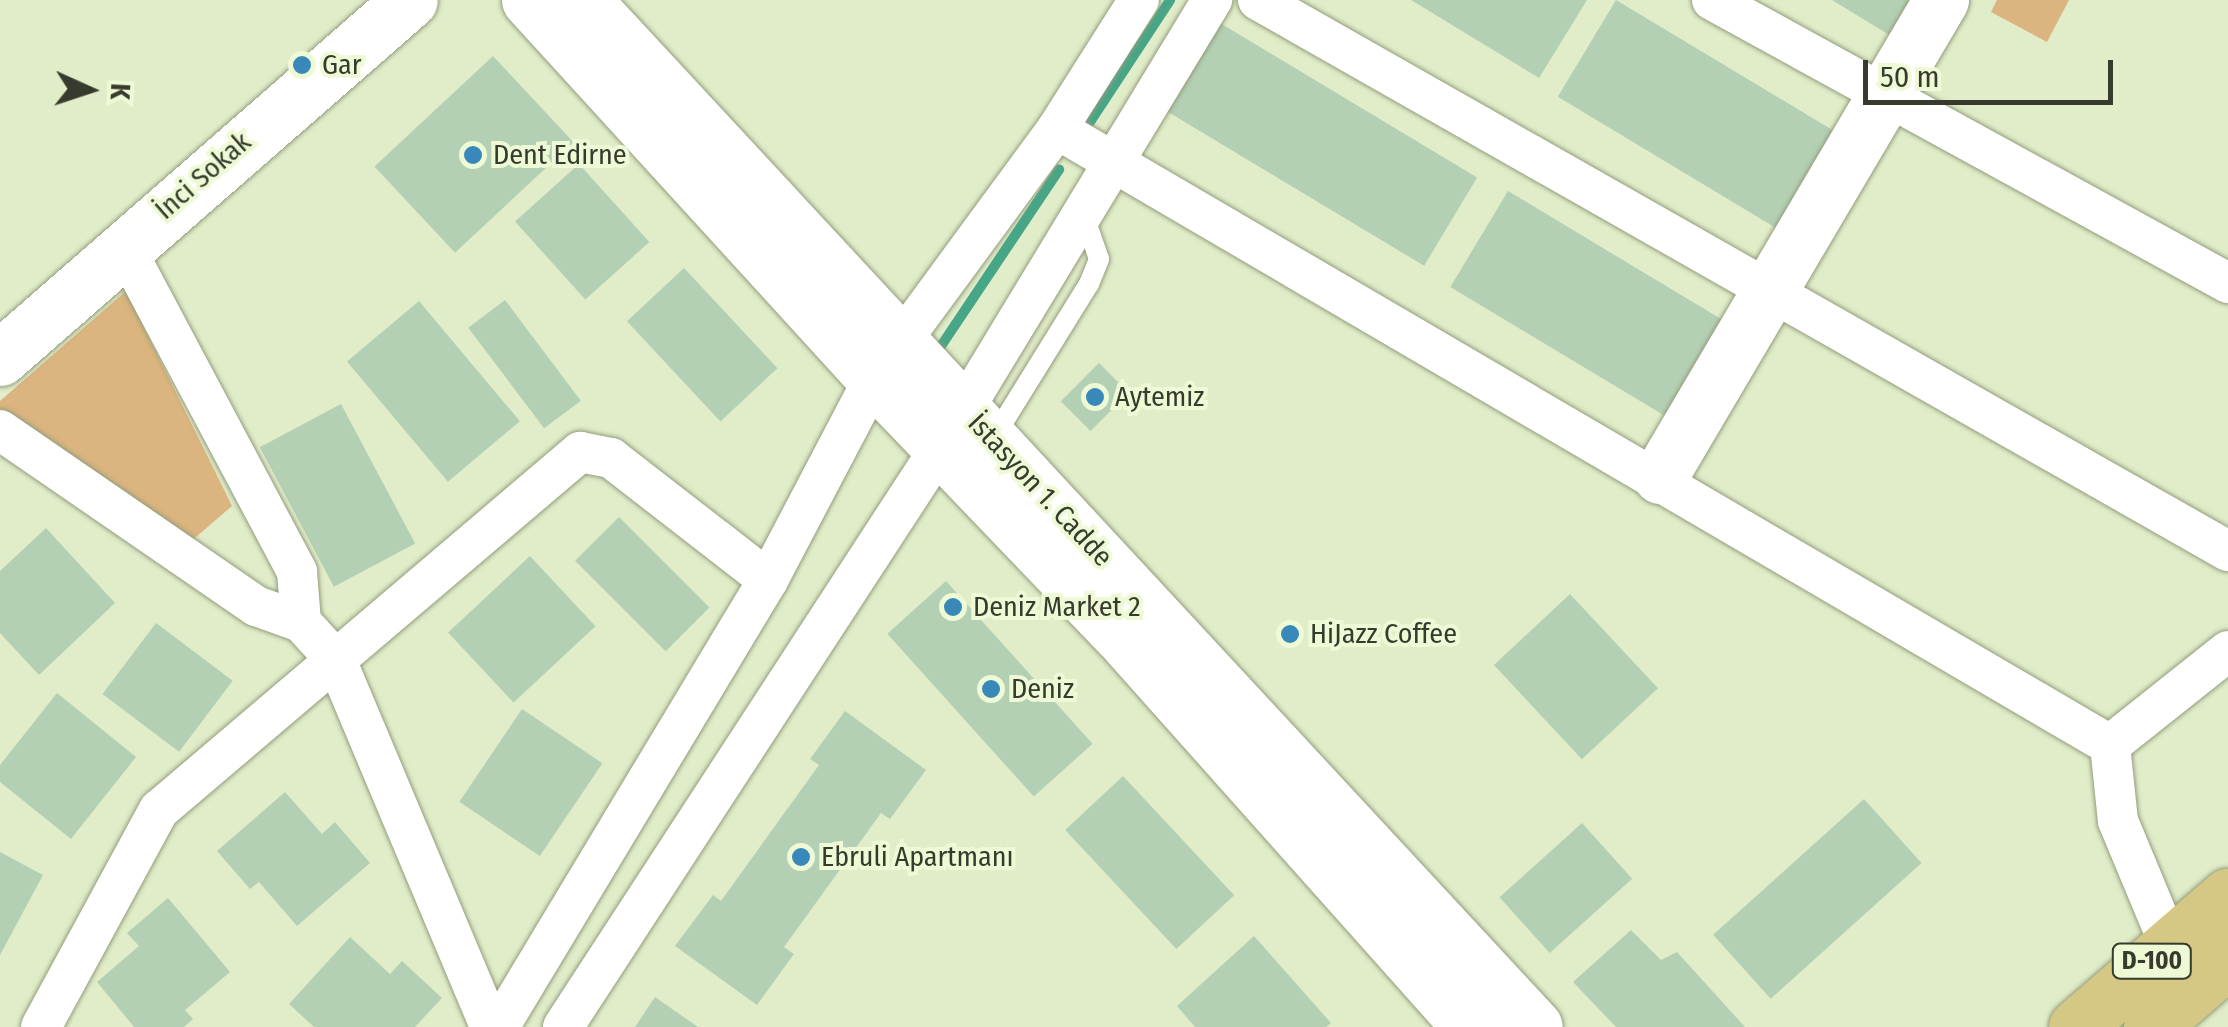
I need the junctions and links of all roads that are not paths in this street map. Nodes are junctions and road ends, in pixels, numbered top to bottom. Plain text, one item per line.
1 (410, 0) edge
2 (529, 0) edge
3 (583, 0) edge
4 (1139, 0) edge
5 (1212, 0) edge
6 (1258, 0) edge
7 (1712, 0) edge
8 (1941, 0) edge
9 (1883, 99) junction
10 (1057, 129) junction
11 (1111, 165) junction
12 (124, 246) junction
13 (2228, 283) edge
14 (1768, 293) junction
15 (0, 358) edge
16 (888, 360) junction
17 (0, 430) edge
18 (966, 430) junction
19 (1660, 476) junction
20 (2228, 551) edge
21 (768, 580) junction
22 (301, 622) junction
23 (2228, 651) edge
24 (336, 660) junction
25 (2110, 745) junction
26 (2228, 896) edge
27 (2170, 946) junction
28 (2228, 960) edge
29 (42, 1027) edge
30 (490, 1027) edge
31 (500, 1027) edge
32 (563, 1027) edge
33 (1470, 1027) edge
34 (1535, 1027) edge
35 (2076, 1027) edge
36 (2151, 1027) edge

1 - 12 main road, İnci Sokak
2 - 16 main road, İstasyon 1. Cadde
3 - 16 main road, İstasyon 1. Cadde
4 - 10 street
5 - 11 street
6 - 14 street
7 - 9 street
8 - 9 main road
9 - 13 street
9 - 14 main road
10 - 11 street
10 - 16 street
11 - 18 street
11 - 19 street
12 - 15 main road, İnci Sokak
12 - 22 street
14 - 19 main road
14 - 20 street
16 - 18 main road, İstasyon 1. Cadde
16 - 21 street
17 - 22 street
18 - 32 street
18 - 33 main road, İstasyon 1. Cadde
18 - 34 main road, İstasyon 1. Cadde
19 - 25 street
21 - 24 street
21 - 31 street
22 - 24 street
23 - 25 street
24 - 29 street
24 - 30 street
25 - 27 street
26 - 27 main road, D-100
27 - 35 main road, D-100
28 - 36 main road, D-100

